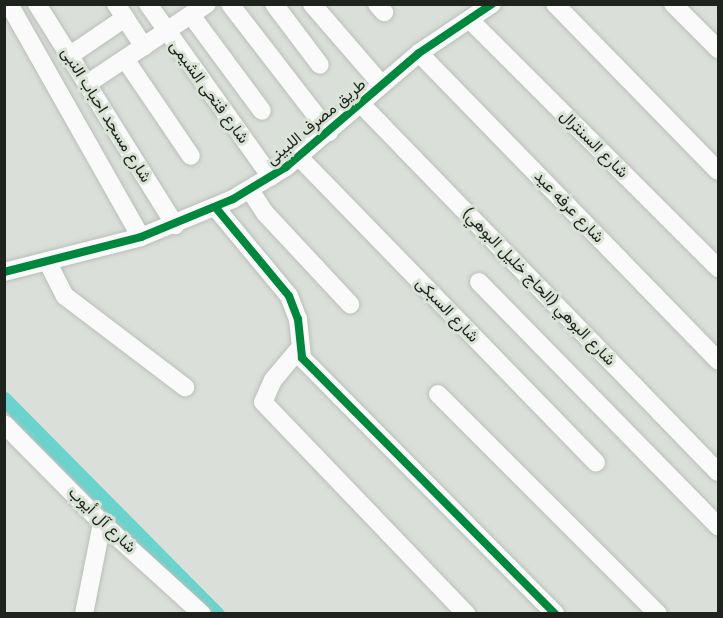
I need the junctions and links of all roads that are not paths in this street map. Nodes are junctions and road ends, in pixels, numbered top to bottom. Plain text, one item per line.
1 (9, 4) edge
2 (37, 4) edge
3 (148, 4) edge
4 (230, 4) edge
5 (274, 4) edge
6 (312, 4) edge
7 (492, 4) edge
8 (555, 4) edge
9 (673, 4) edge
10 (201, 8) edge
11 (121, 11) edge
12 (470, 20) junction
13 (166, 32) junction
14 (144, 47) junction
15 (718, 49) edge
16 (419, 53) junction
17 (69, 56) junction
18 (125, 59) junction
19 (320, 66) dead end
20 (87, 84) junction
21 (381, 84) junction
22 (360, 103) junction
23 (262, 111) dead end
24 (329, 132) junction
25 (191, 156) dead end
26 (298, 157) junction
27 (718, 171) edge
28 (271, 177) junction
29 (250, 190) junction
30 (216, 208) junction
31 (175, 225) junction
32 (141, 237) junction
33 (47, 261) junction
34 (718, 268) edge
35 (4, 272) edge
36 (479, 282) dead end
37 (350, 303) dead end
38 (299, 349) junction
39 (718, 361) edge
40 (185, 387) dead end
41 (438, 394) dead end
42 (4, 424) edge
43 (596, 462) dead end
44 (718, 472) edge
45 (102, 523) junction
46 (718, 526) edge
47 (84, 614) edge
48 (202, 614) edge
49 (466, 614) edge
50 (555, 614) edge
51 (658, 614) edge

1 - 32 street
2 - 17 street, شارع مسجد احباب النبى
3 - 13 street, شارع فتحى الشيمى
4 - 24 street
5 - 19 street
6 - 21 street
7 - 12 street, طريق مصرف اللبينى
8 - 27 street
9 - 15 street
10 - 13 street
10 - 23 street
11 - 14 street
11 - 17 street
12 - 16 street, طريق مصرف اللبينى
12 - 34 street, شارع السنترال
13 - 14 street
13 - 28 street, شارع فتحى الشيمى
14 - 18 street
16 - 21 street, طريق مصرف اللبينى
16 - 39 street, شارع عرفه عيد
17 - 20 street, شارع مسجد احباب النبى
18 - 20 street
18 - 25 street
20 - 31 street, شارع مسجد احباب النبى
21 - 22 street, طريق مصرف اللبينى
22 - 24 street, طريق مصرف اللبينى
22 - 44 street, شارع البوهي (الحاج خليل البوهي)
24 - 26 street, طريق مصرف اللبينى
26 - 28 street, طريق مصرف اللبينى
26 - 43 street, شارع السبكى
28 - 29 street, طريق مصرف اللبينى
29 - 30 street, طريق مصرف اللبينى
29 - 37 street
30 - 31 street, طريق مصرف اللبينى
30 - 38 street
31 - 32 street, طريق مصرف اللبينى
32 - 33 street, طريق مصرف اللبينى
33 - 35 street, طريق مصرف اللبينى
33 - 40 street
36 - 46 street
38 - 49 street
38 - 50 street
41 - 51 street
42 - 45 street, شارع آل أيوب
45 - 47 street
45 - 48 street, شارع آل أيوب

